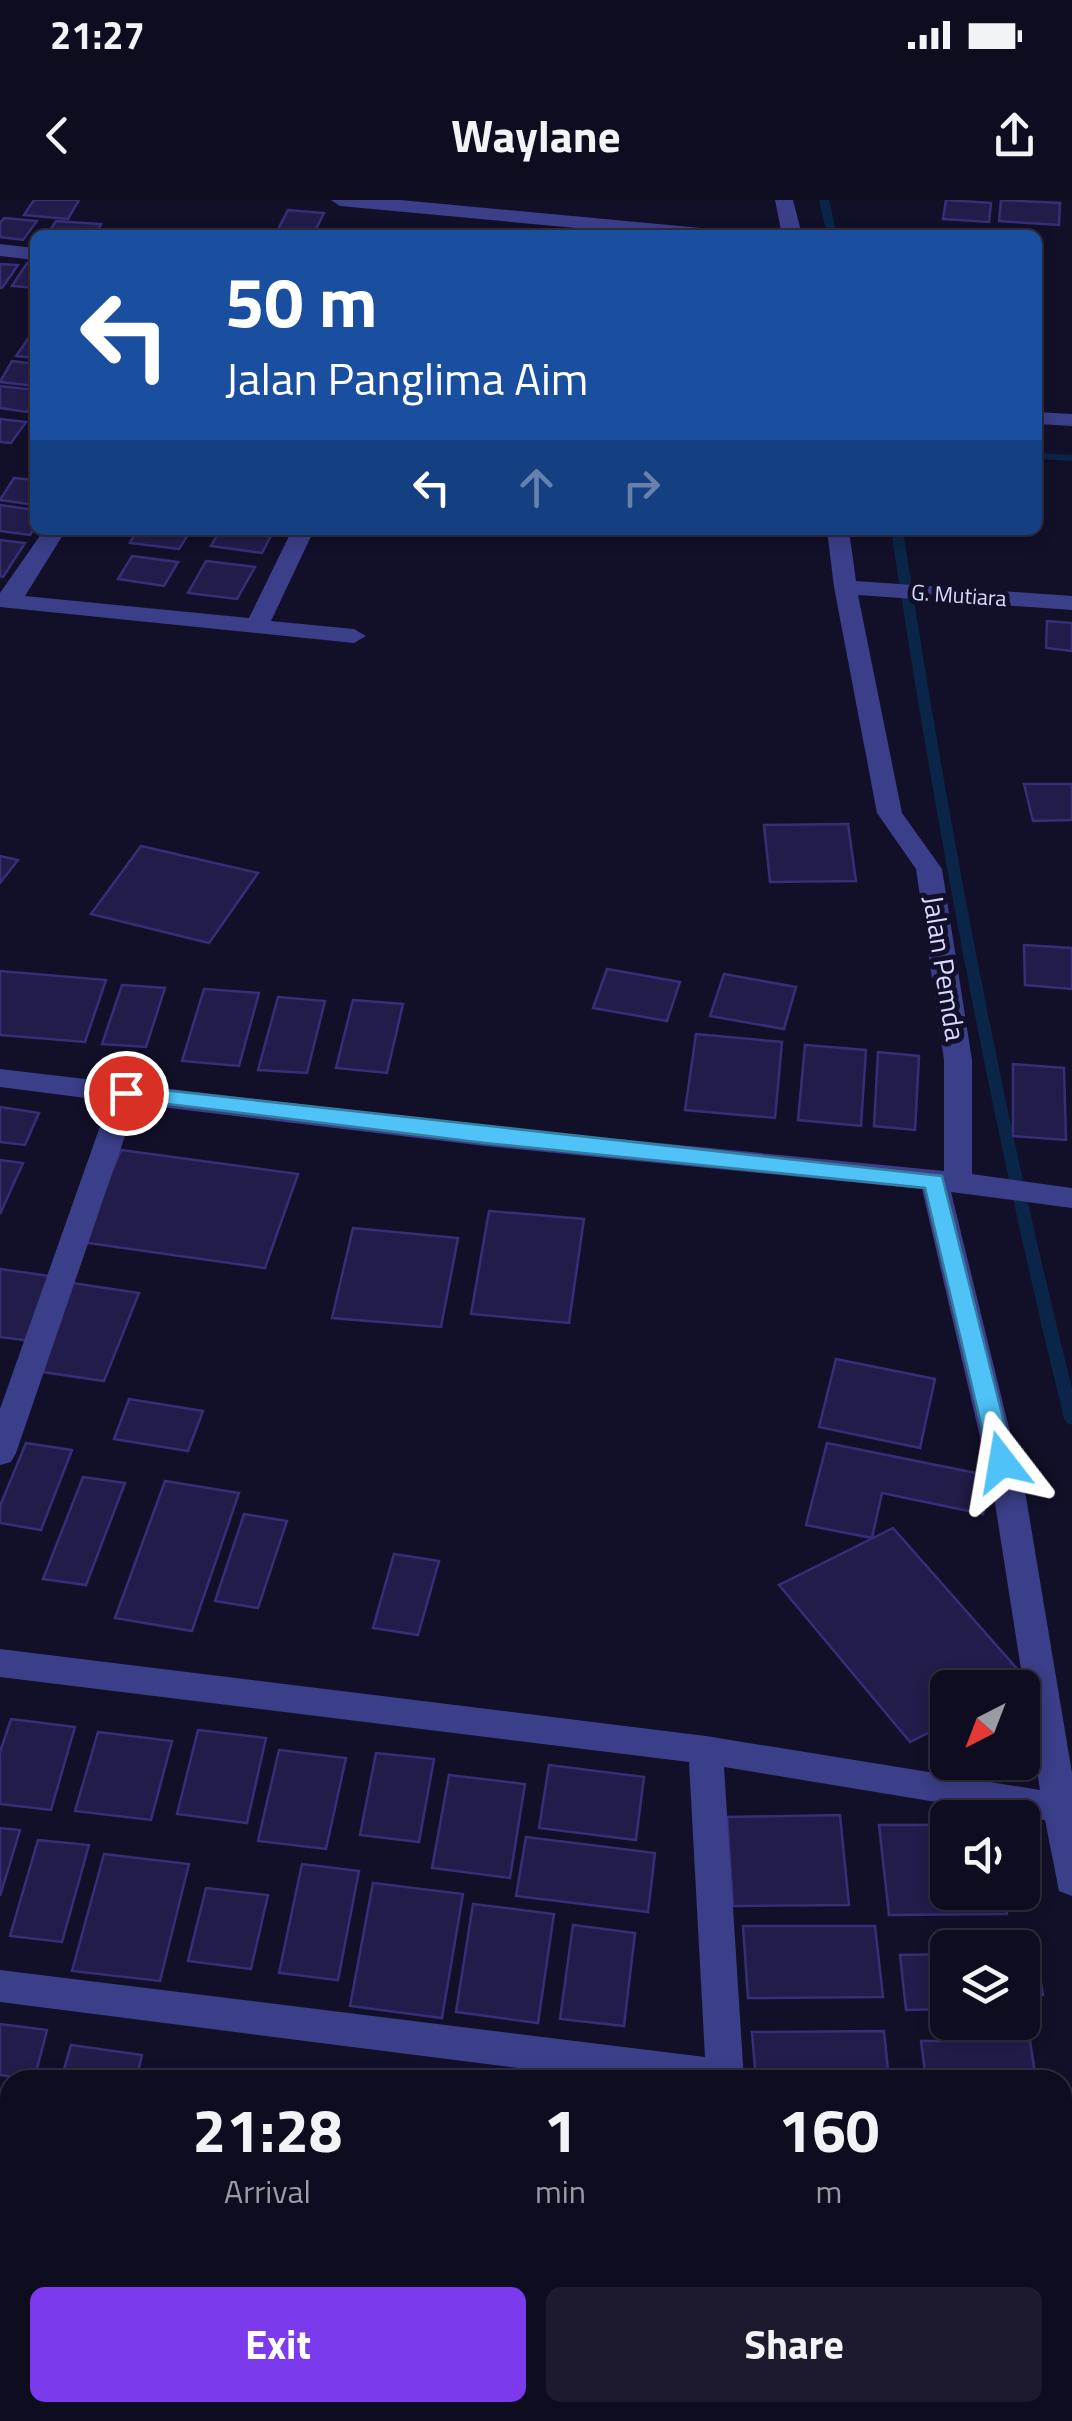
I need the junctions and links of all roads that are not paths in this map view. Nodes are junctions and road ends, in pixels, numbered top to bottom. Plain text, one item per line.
1 (340, 200) edge
2 (784, 200) edge
3 (659, 230) edge
4 (791, 230) edge
5 (0, 250) edge
6 (30, 253) edge
7 (1042, 418) edge
8 (1072, 420) edge
9 (51, 535) edge
10 (301, 535) edge
11 (839, 535) edge
12 (845, 588) junction
13 (5, 600) edge
14 (1072, 603) edge
15 (257, 625) junction
16 (354, 636) dead end
17 (0, 1078) edge
18 (126, 1093) junction
19 (955, 1183) junction
20 (1072, 1198) edge
21 (0, 1453) edge
22 (0, 1664) edge
23 (706, 1750) junction
24 (1066, 1808) edge
25 (1072, 1880) edge
26 (0, 1986) edge
27 (662, 2070) edge
28 (725, 2070) edge

1 - 3 street
2 - 4 street
5 - 6 street
7 - 8 street
9 - 13 street
10 - 15 street
11 - 12 street, Jalan Pemda
12 - 14 street, G. Mutiara
12 - 19 street, Jalan Pemda
13 - 15 street
15 - 16 street
17 - 18 street
18 - 19 street
18 - 21 street
19 - 20 street
19 - 24 street, Jalan Pemda
22 - 23 street
23 - 24 street
23 - 28 street
24 - 25 street, Jalan Pemda
26 - 27 street

